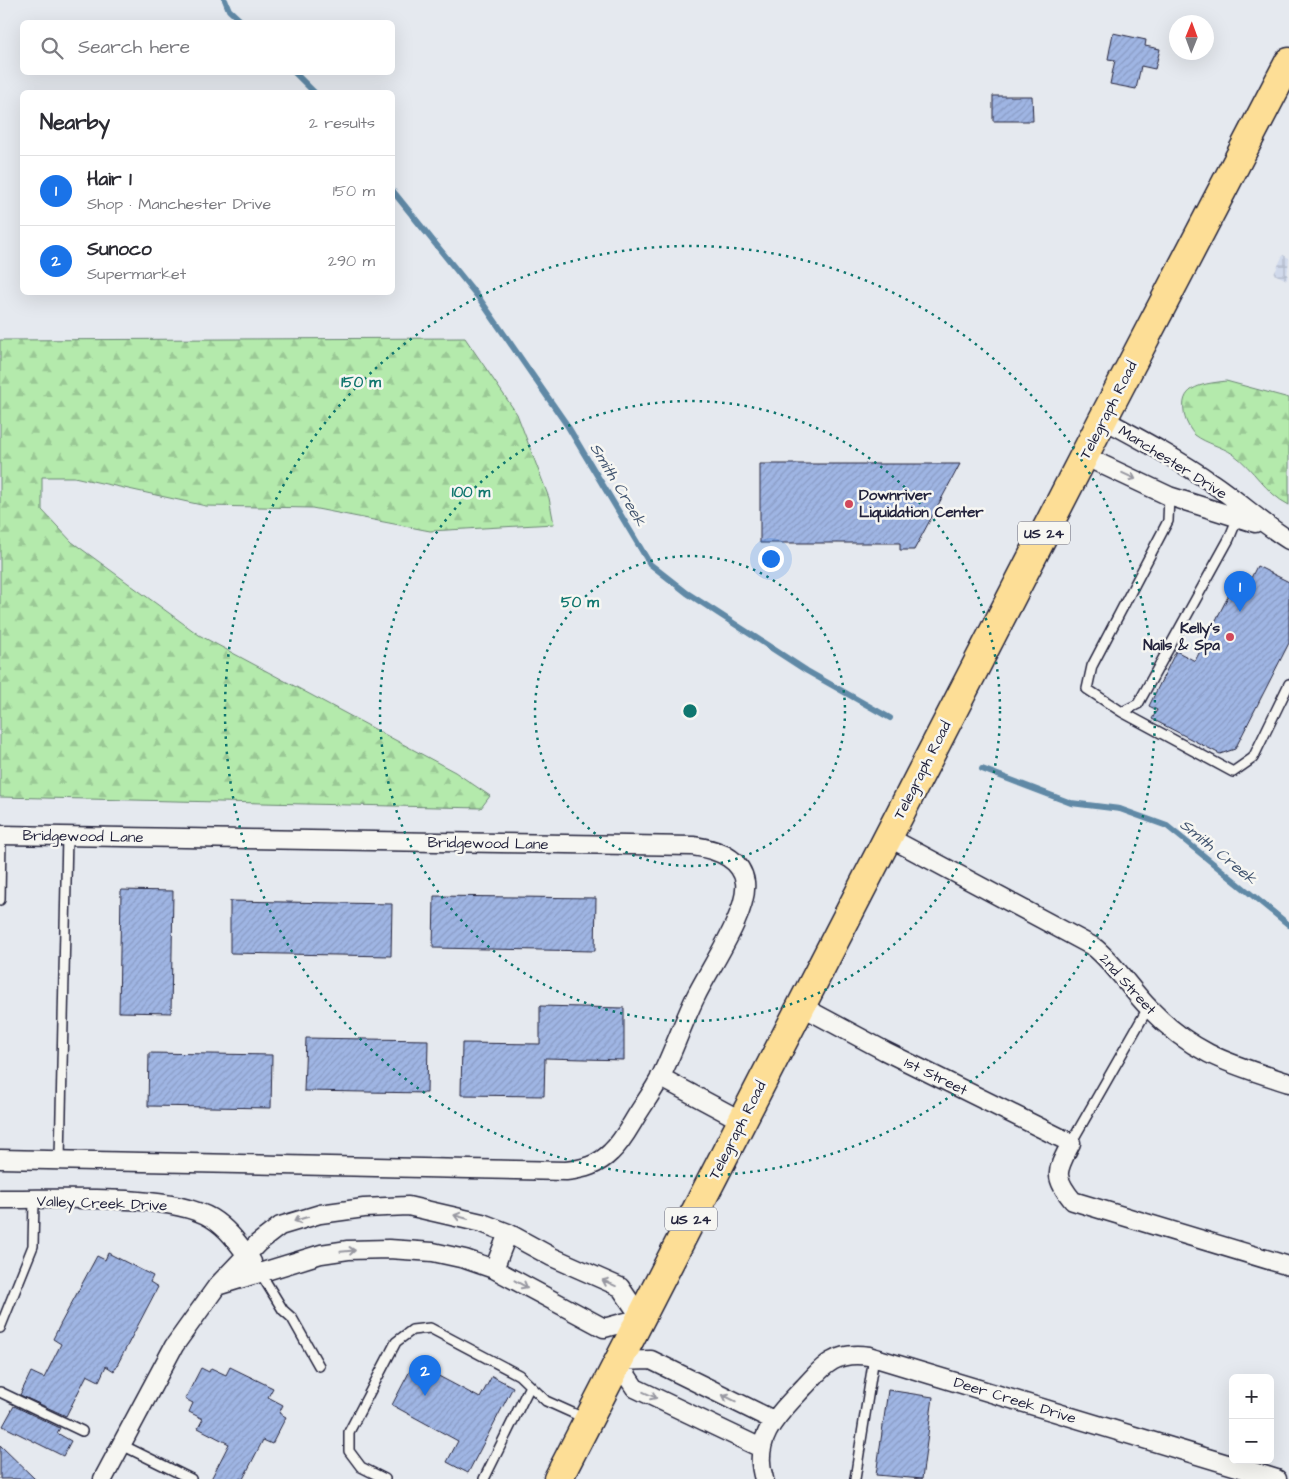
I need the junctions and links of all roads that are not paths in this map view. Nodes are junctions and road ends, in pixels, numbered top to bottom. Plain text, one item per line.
1 (1289, 62) edge
2 (1102, 420) junction
3 (1084, 456) junction
4 (1170, 496) junction
5 (1238, 517) junction
6 (1265, 526) junction
7 (1289, 540) edge
8 (1289, 684) edge
9 (1122, 712) junction
10 (1, 836) edge
11 (67, 836) junction
12 (888, 837) junction
13 (0, 900) edge
14 (801, 1006) junction
15 (1148, 1008) junction
16 (660, 1077) junction
17 (1289, 1083) edge
18 (742, 1121) junction
19 (1071, 1143) junction
20 (0, 1159) edge
21 (60, 1159) junction
22 (0, 1199) edge
23 (34, 1200) junction
24 (508, 1233) junction
25 (247, 1254) junction
26 (1289, 1266) edge
27 (494, 1269) junction
28 (261, 1274) junction
29 (217, 1286) junction
30 (641, 1318) junction
31 (0, 1328) edge
32 (874, 1357) junction
33 (617, 1361) junction
34 (319, 1366) dead end
35 (530, 1386) junction
36 (0, 1392) edge
37 (588, 1420) junction
38 (773, 1420) junction
39 (82, 1431) dead end
40 (122, 1445) junction
41 (760, 1448) junction
42 (103, 1479) edge
43 (191, 1479) edge
44 (385, 1479) edge
45 (484, 1479) edge
46 (558, 1479) edge
47 (764, 1479) edge
48 (855, 1479) edge
49 (1277, 1479) edge

1 - 2 main road, Telegraph Road / US 24
2 - 3 main road, Telegraph Road / US 24
2 - 6 street, Manchester Drive
3 -> 4 street, Manchester Drive
3 - 12 main road, Telegraph Road / US 24
4 - 5 street, Manchester Drive
4 - 9 lane
5 - 6 street, Manchester Drive
5 - 9 lane
6 - 7 street, Manchester Drive
8 - 9 lane
10 - 11 street, Bridgewood Lane
10 - 13 lane
11 - 16 street, Bridgewood Lane
11 - 21 lane
12 - 14 main road, Telegraph Road / US 24
12 - 15 street, 2nd Street
14 - 18 main road, Telegraph Road / US 24
14 - 19 street, 1st Street
15 - 17 street, 2nd Street
15 - 19 lane
16 - 18 street
16 - 21 street, Bridgewood Lane
18 - 30 main road, Telegraph Road / US 24
19 - 26 street
20 - 21 street, Bridgewood Lane
22 - 23 street, Valley Creek Drive
23 - 25 street, Valley Creek Drive
23 - 31 lane
24 -> 25 street
24 - 27 street
30 -> 24 street
25 - 28 street, Valley Creek Drive
25 - 29 street
28 -> 27 street
27 -> 30 street
28 - 29 street
28 - 34 lane
29 - 40 street
30 - 33 main road, Telegraph Road / US 24
32 - 38 street, Deer Creek Drive
32 - 48 lane
32 - 49 street, Deer Creek Drive
33 - 37 main road, Telegraph Road / US 24
38 -> 33 street
33 -> 41 street
35 - 37 lane
35 - 44 lane
35 - 45 lane
36 - 39 lane
37 - 46 main road, Telegraph Road / US 24
38 - 41 street, Deer Creek Drive
40 - 42 street
40 - 43 lane
41 - 47 street

